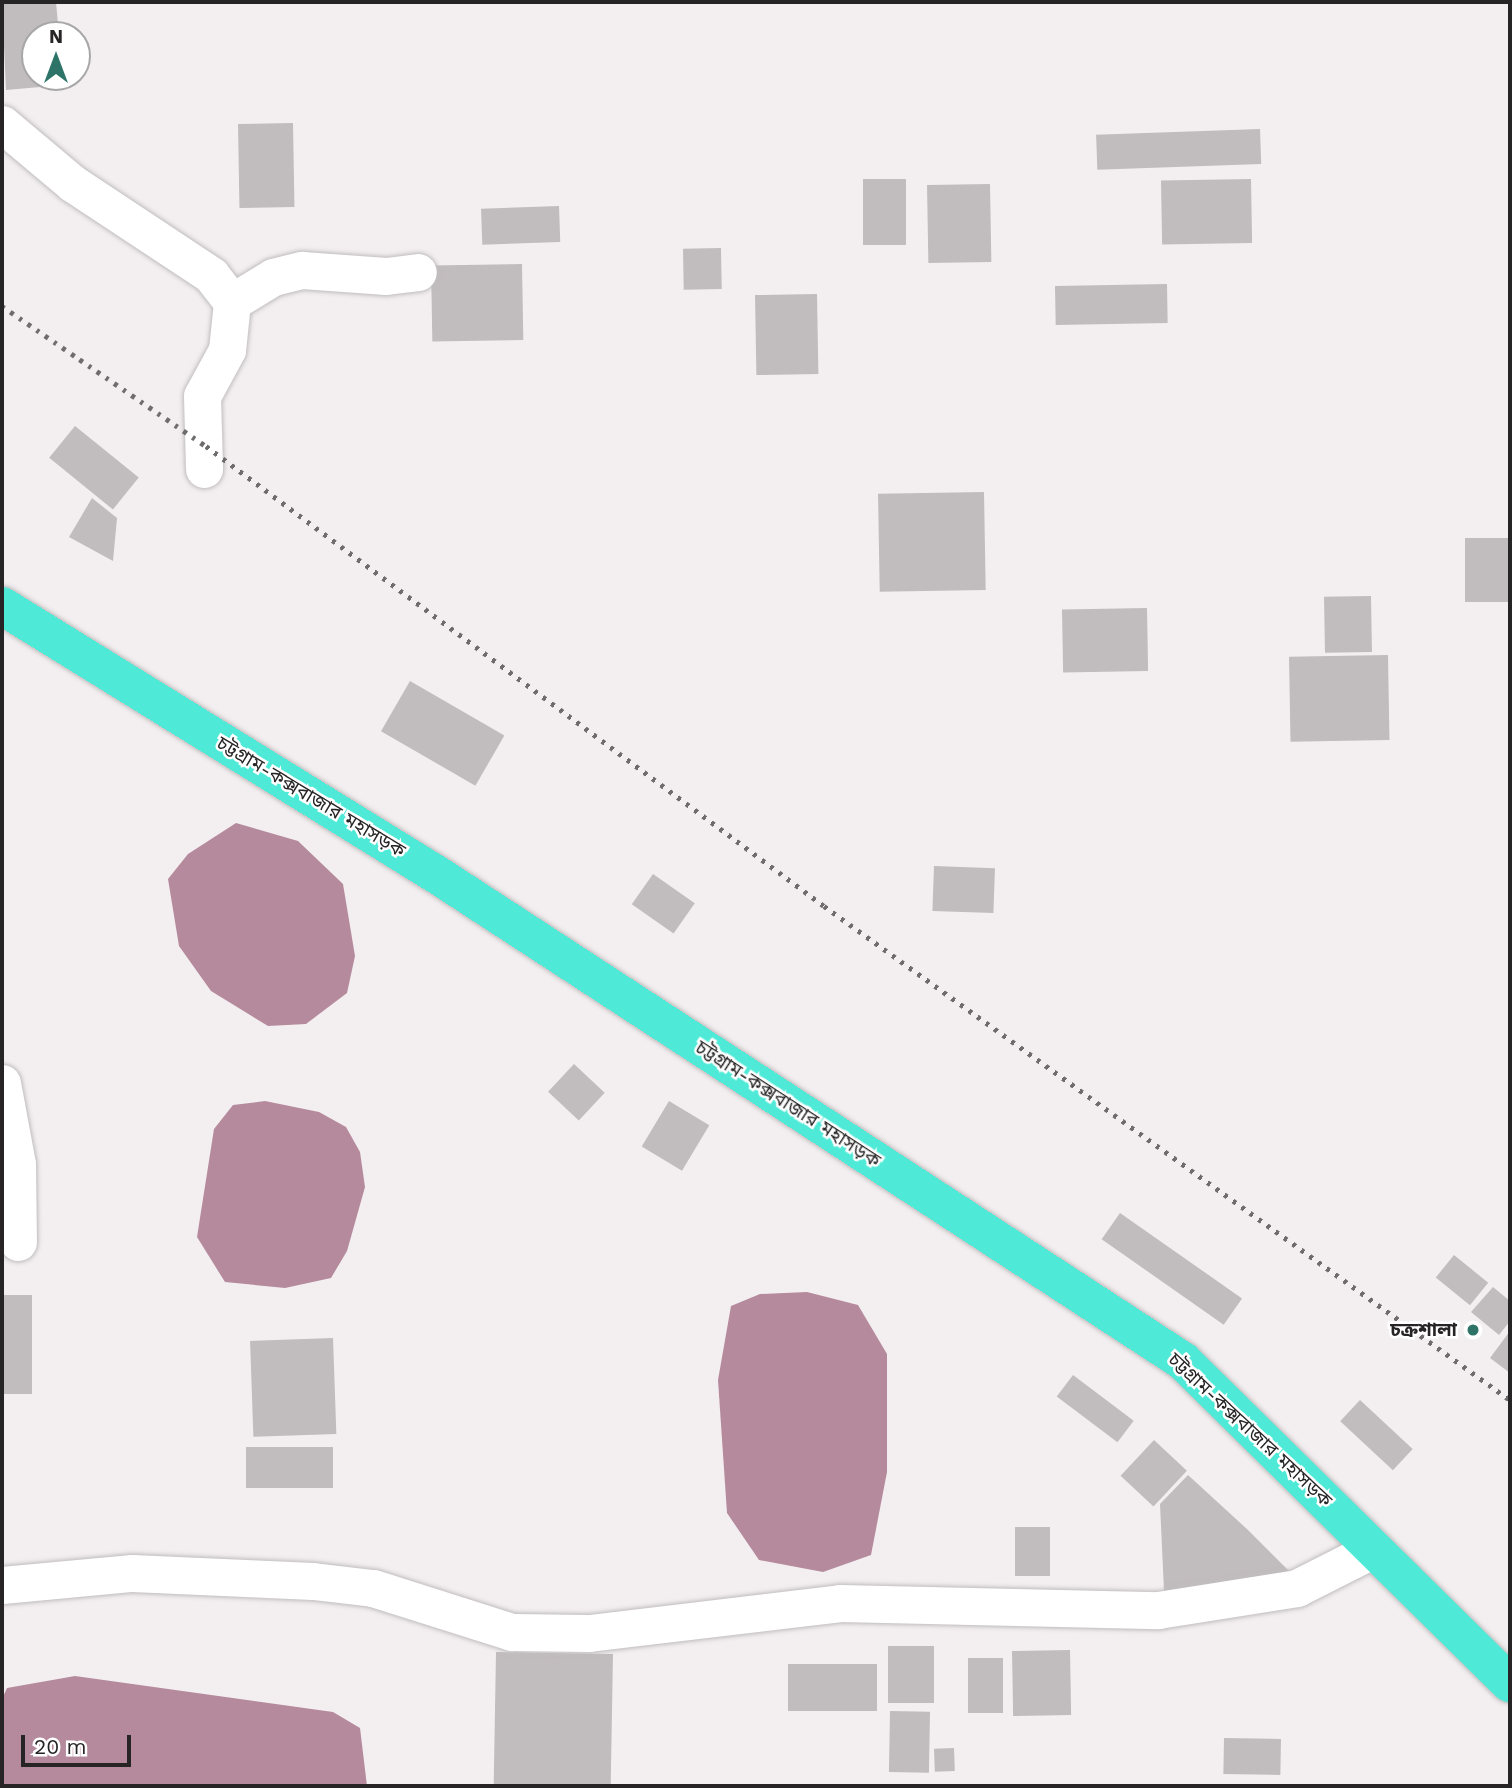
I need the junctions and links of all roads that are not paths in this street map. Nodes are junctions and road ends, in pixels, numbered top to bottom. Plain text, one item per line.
1 (2, 124) edge
2 (418, 272) dead end
3 (232, 302) junction
4 (204, 469) dead end
5 (2, 606) edge
6 (2, 1083) edge
7 (18, 1242) dead end
8 (1374, 1549) junction
9 (2, 1585) edge
10 (1510, 1683) edge

1 - 3 street
2 - 3 street
3 - 4 street
5 - 8 highway, চট্টগ্রাম-কক্সবাজার মহাসড়ক
6 - 7 street
8 - 9 street
8 - 10 highway, চট্টগ্রাম-কক্সবাজার মহাসড়ক

